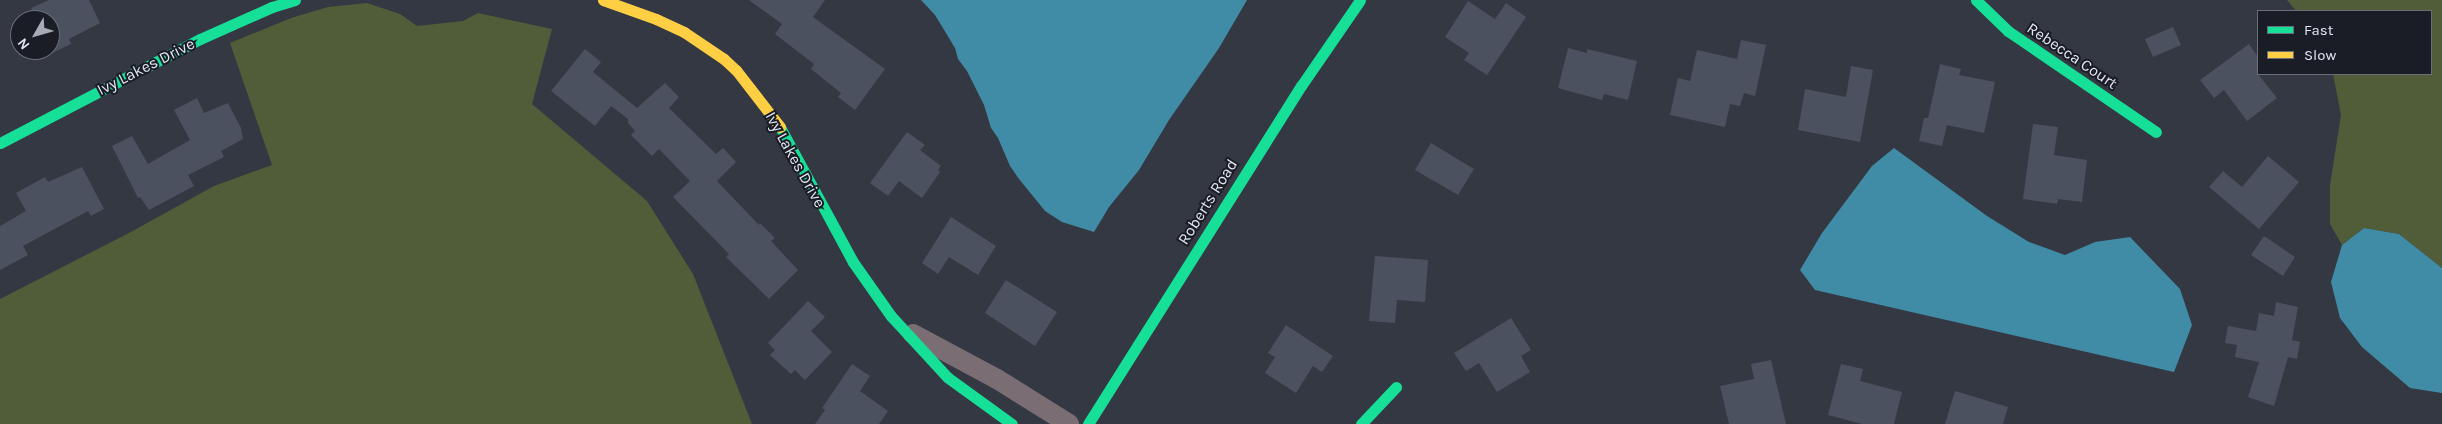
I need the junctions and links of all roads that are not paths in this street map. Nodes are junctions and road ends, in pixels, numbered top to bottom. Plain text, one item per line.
1 (295, 0) edge
2 (603, 0) edge
3 (1360, 0) edge
4 (1976, 0) edge
5 (2156, 132) dead end
6 (0, 143) edge
7 (903, 329) junction
8 (1396, 387) dead end
9 (1012, 424) edge
10 (1069, 424) edge
11 (1088, 424) edge
12 (1361, 424) edge

1 - 6 street, Ivy Lakes Drive
2 - 7 street, Ivy Lakes Drive
3 - 11 street, Roberts Road
4 - 5 street, Rebecca Court
7 - 9 street, Ivy Lakes Drive
7 - 10 street, Ivy Lakes Drive
8 - 12 street

